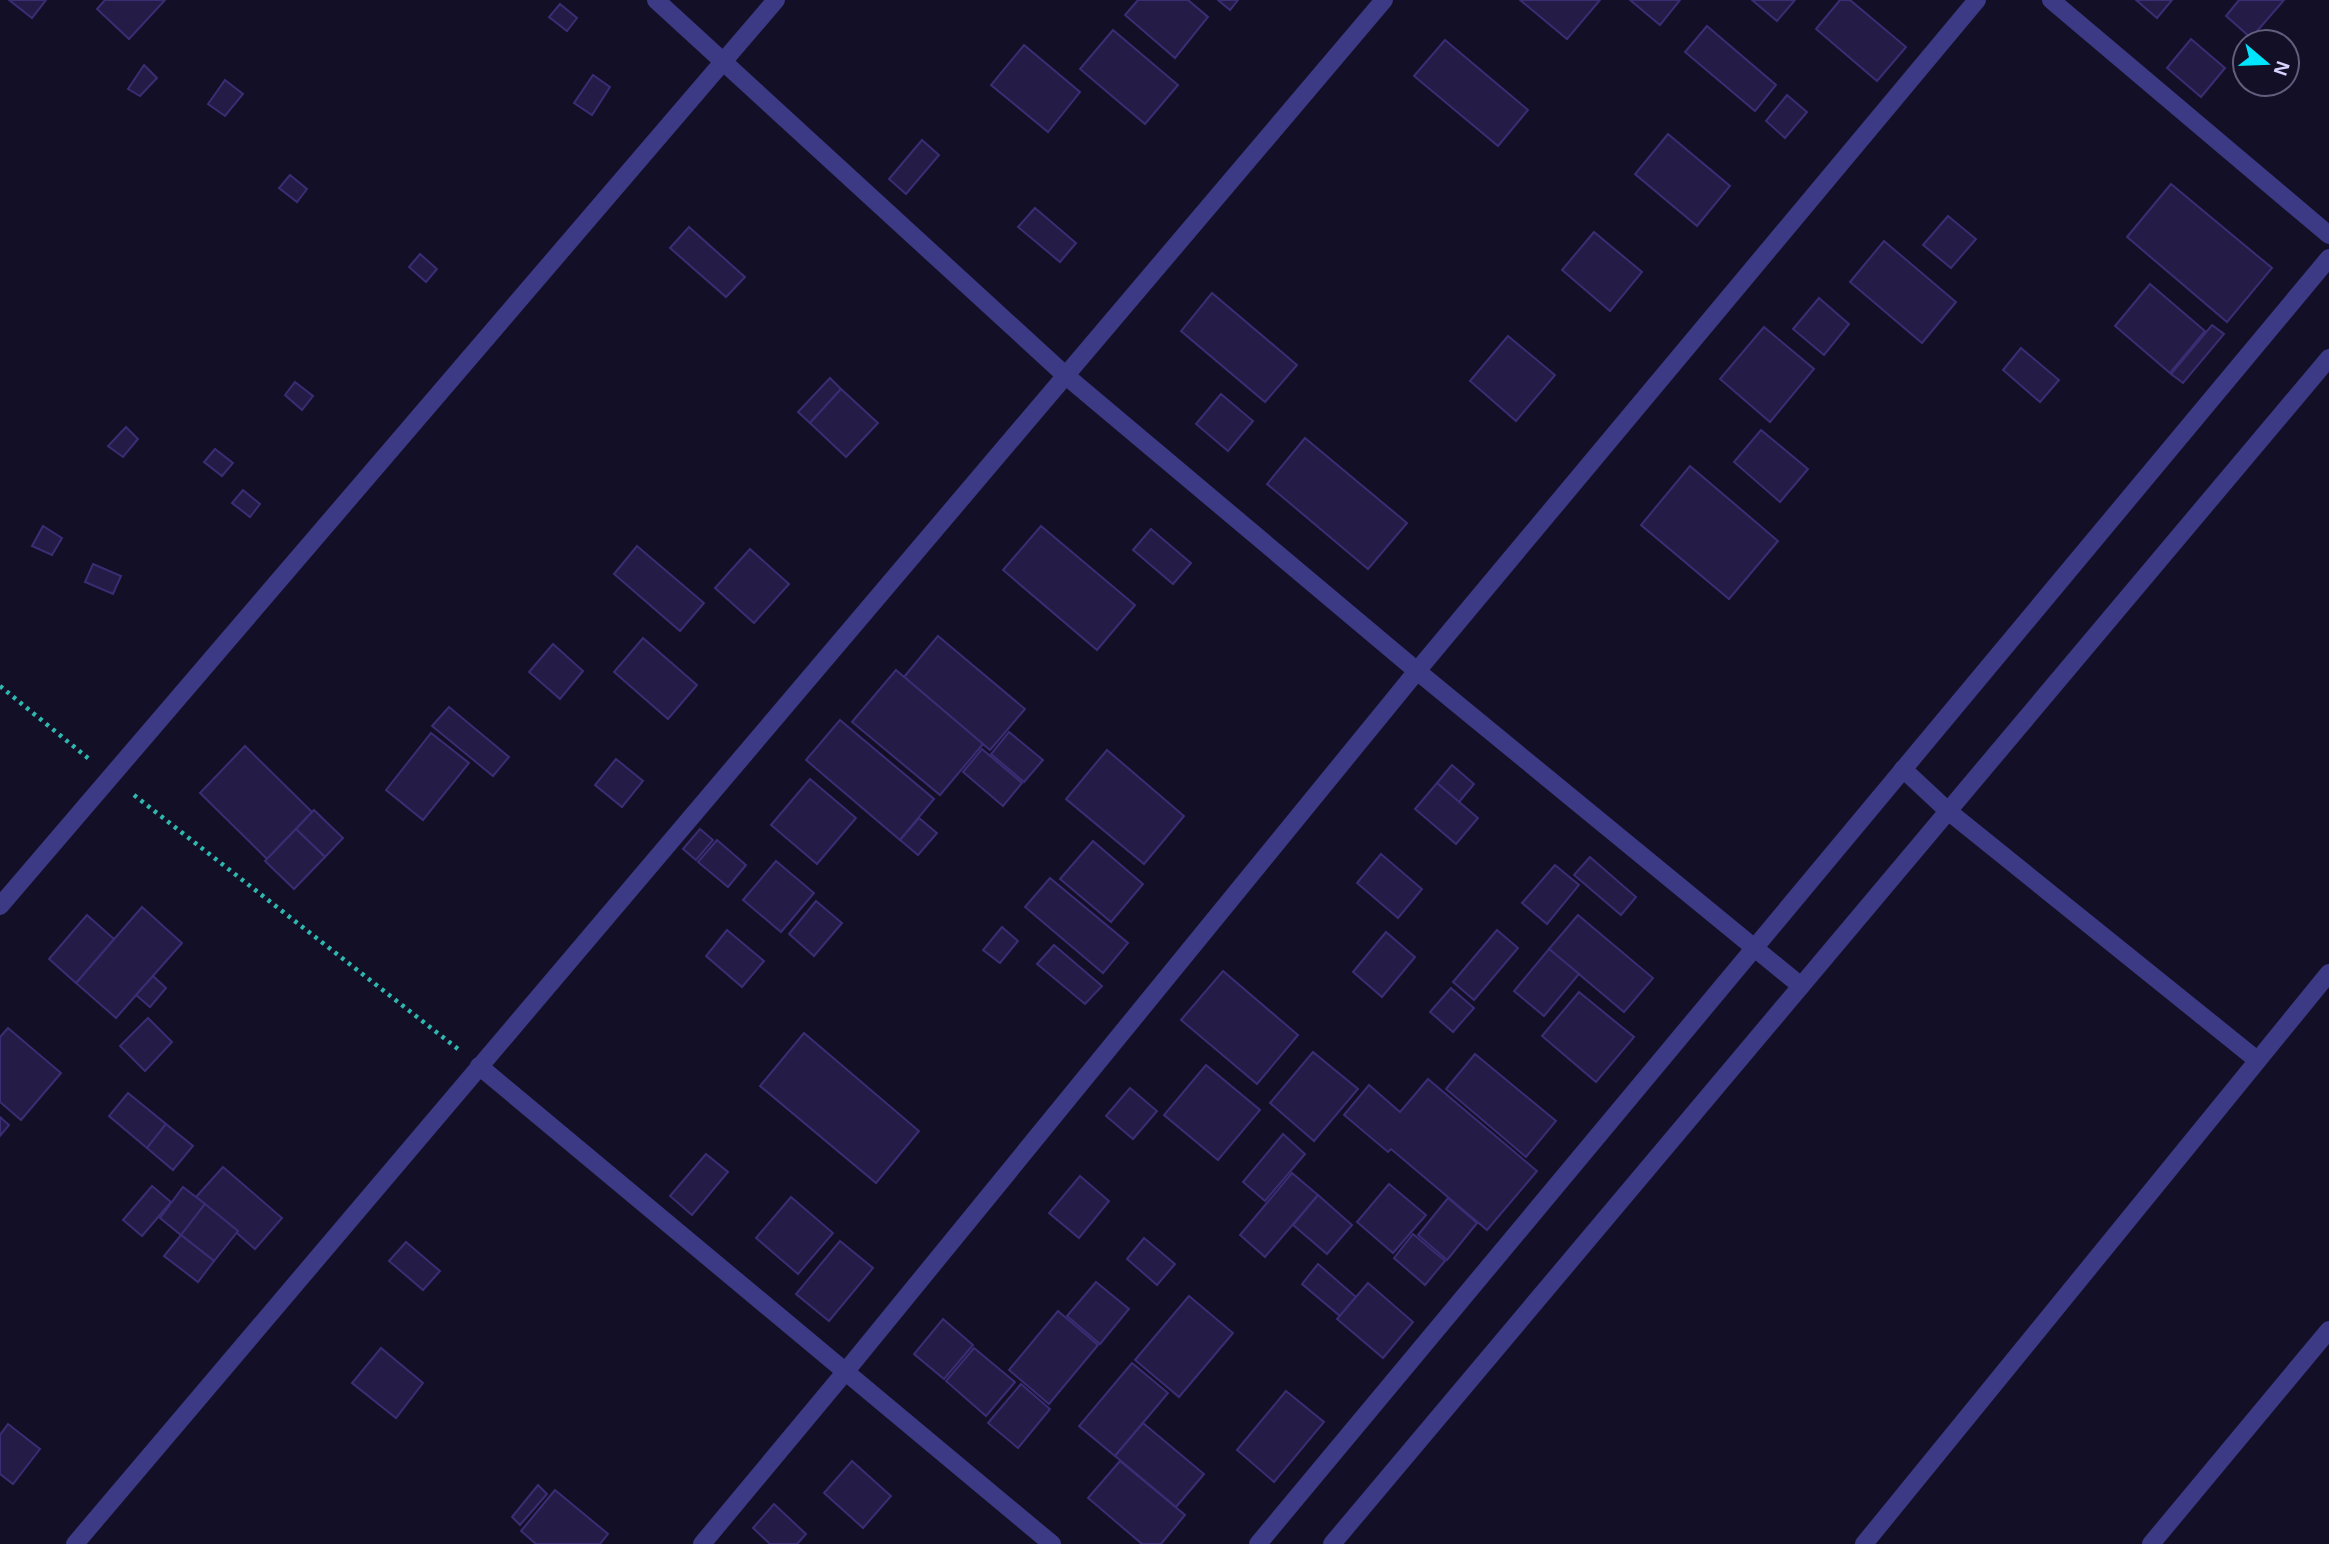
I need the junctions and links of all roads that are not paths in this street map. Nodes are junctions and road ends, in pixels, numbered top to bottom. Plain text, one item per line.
1 (656, 0) edge
2 (776, 0) edge
3 (1384, 0) edge
4 (1977, 0) edge
5 (2050, 0) edge
6 (724, 63) junction
7 (2329, 235) edge
8 (2329, 258) edge
9 (2329, 358) edge
10 (1065, 375) junction
11 (1417, 671) junction
12 (1903, 769) junction
13 (1948, 811) junction
14 (0, 906) edge
15 (1756, 947) junction
16 (2329, 973) edge
17 (1801, 986) junction
18 (2257, 1060) junction
19 (479, 1066) junction
20 (2329, 1330) edge
21 (846, 1371) junction
22 (75, 1544) edge
23 (702, 1544) edge
24 (1052, 1544) edge
25 (1258, 1544) edge
26 (1332, 1544) edge
27 (1864, 1544) edge
28 (2151, 1544) edge

1 - 6 street
2 - 6 street
3 - 10 street
4 - 11 street
5 - 7 street
6 - 10 street
6 - 14 street
8 - 12 street
9 - 13 street
10 - 11 street
10 - 19 street
11 - 15 street
11 - 21 street
12 - 13 street
12 - 15 street
13 - 17 street
13 - 18 street
15 - 17 street
15 - 25 street
16 - 18 street
17 - 26 street
18 - 27 street
19 - 21 street
19 - 22 street
20 - 28 street
21 - 23 street
21 - 24 street

